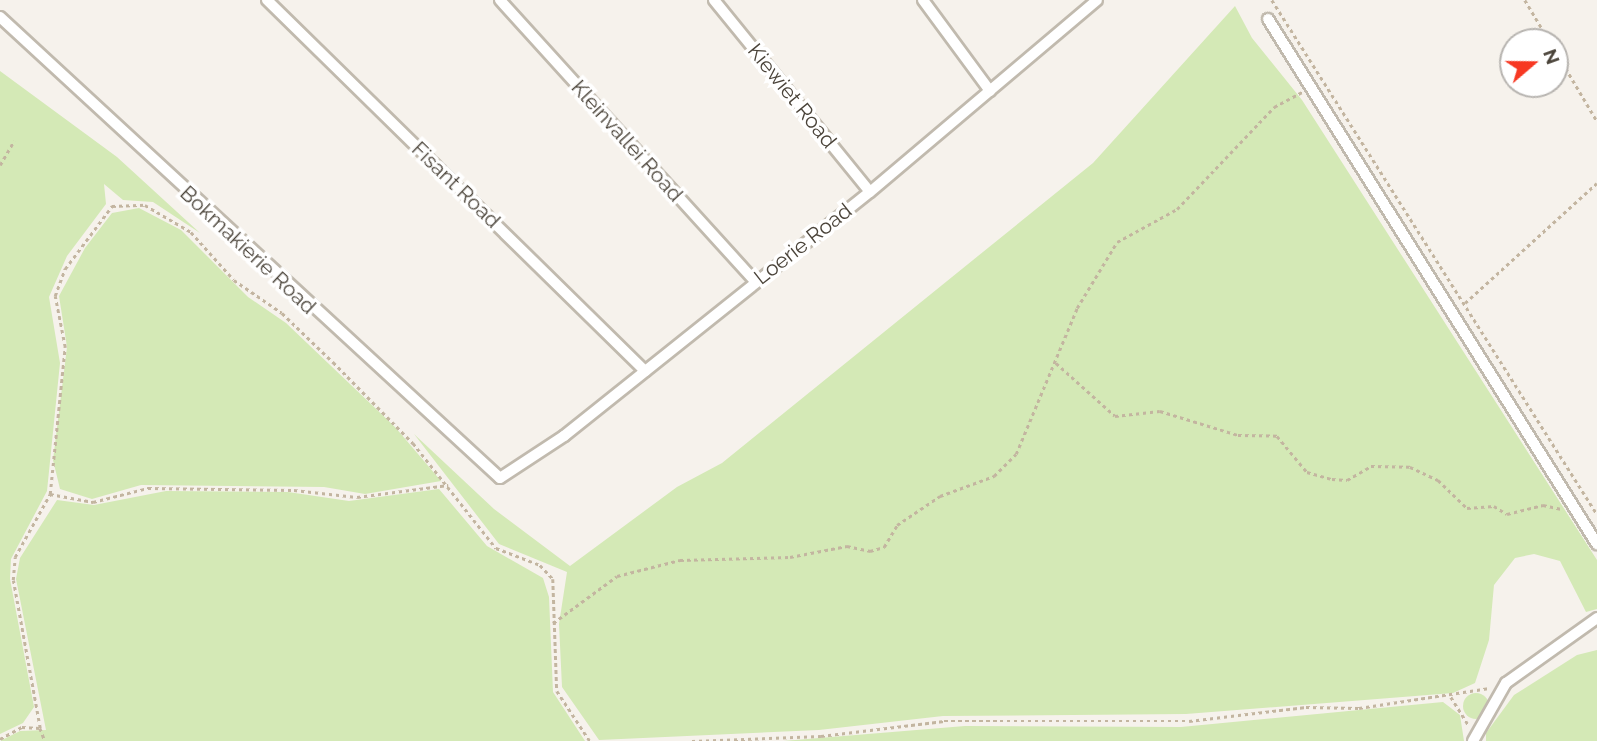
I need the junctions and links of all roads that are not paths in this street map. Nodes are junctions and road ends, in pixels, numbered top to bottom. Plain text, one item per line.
1 (267, 0) edge
2 (500, 0) edge
3 (714, 0) edge
4 (923, 0) edge
5 (1097, 0) edge
6 (0, 17) edge
7 (1268, 19) dead end
8 (990, 91) junction
9 (870, 192) junction
10 (755, 281) junction
11 (645, 371) junction
12 (500, 478) joint
13 (1597, 544) edge
14 (1597, 618) edge
15 (1474, 740) edge

1 - 11 street, Fisant Road
2 - 10 street, Kleinvallei Road
3 - 9 street, Kiewiet Road
4 - 8 street
5 - 8 street, Loerie Road
6 - 12 street, Bokmakierie Road
7 - 13 street
8 - 9 street, Loerie Road
9 - 10 street, Loerie Road
10 - 11 street, Loerie Road
11 - 12 street, Loerie Road
14 - 15 street

